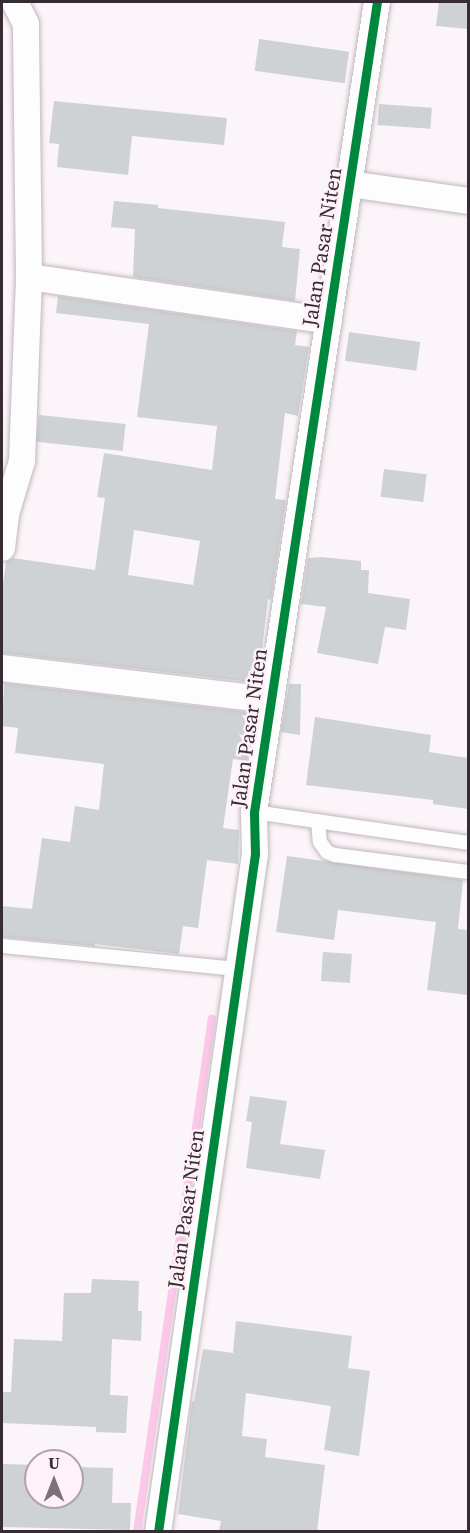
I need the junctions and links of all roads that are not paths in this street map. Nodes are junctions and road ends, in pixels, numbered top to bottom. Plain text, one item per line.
1 (15, 2) edge
2 (377, 2) edge
3 (349, 184) junction
4 (468, 201) edge
5 (29, 277) junction
6 (329, 321) junction
7 (2, 548) edge
8 (2, 668) edge
9 (271, 700) junction
10 (254, 812) junction
11 (318, 821) junction
12 (468, 843) edge
13 (468, 872) edge
14 (2, 946) edge
15 (238, 969) junction
16 (158, 1532) edge

1 - 5 street
2 - 3 street, Jalan Pasar Niten
3 - 4 street
3 - 6 street, Jalan Pasar Niten
5 - 6 street
5 - 7 street
6 - 9 street, Jalan Pasar Niten
8 - 9 street
9 - 10 street, Jalan Pasar Niten
10 - 11 lane
10 - 15 street, Jalan Pasar Niten
11 - 12 lane
11 - 13 lane
14 - 15 lane
15 - 16 street, Jalan Pasar Niten

